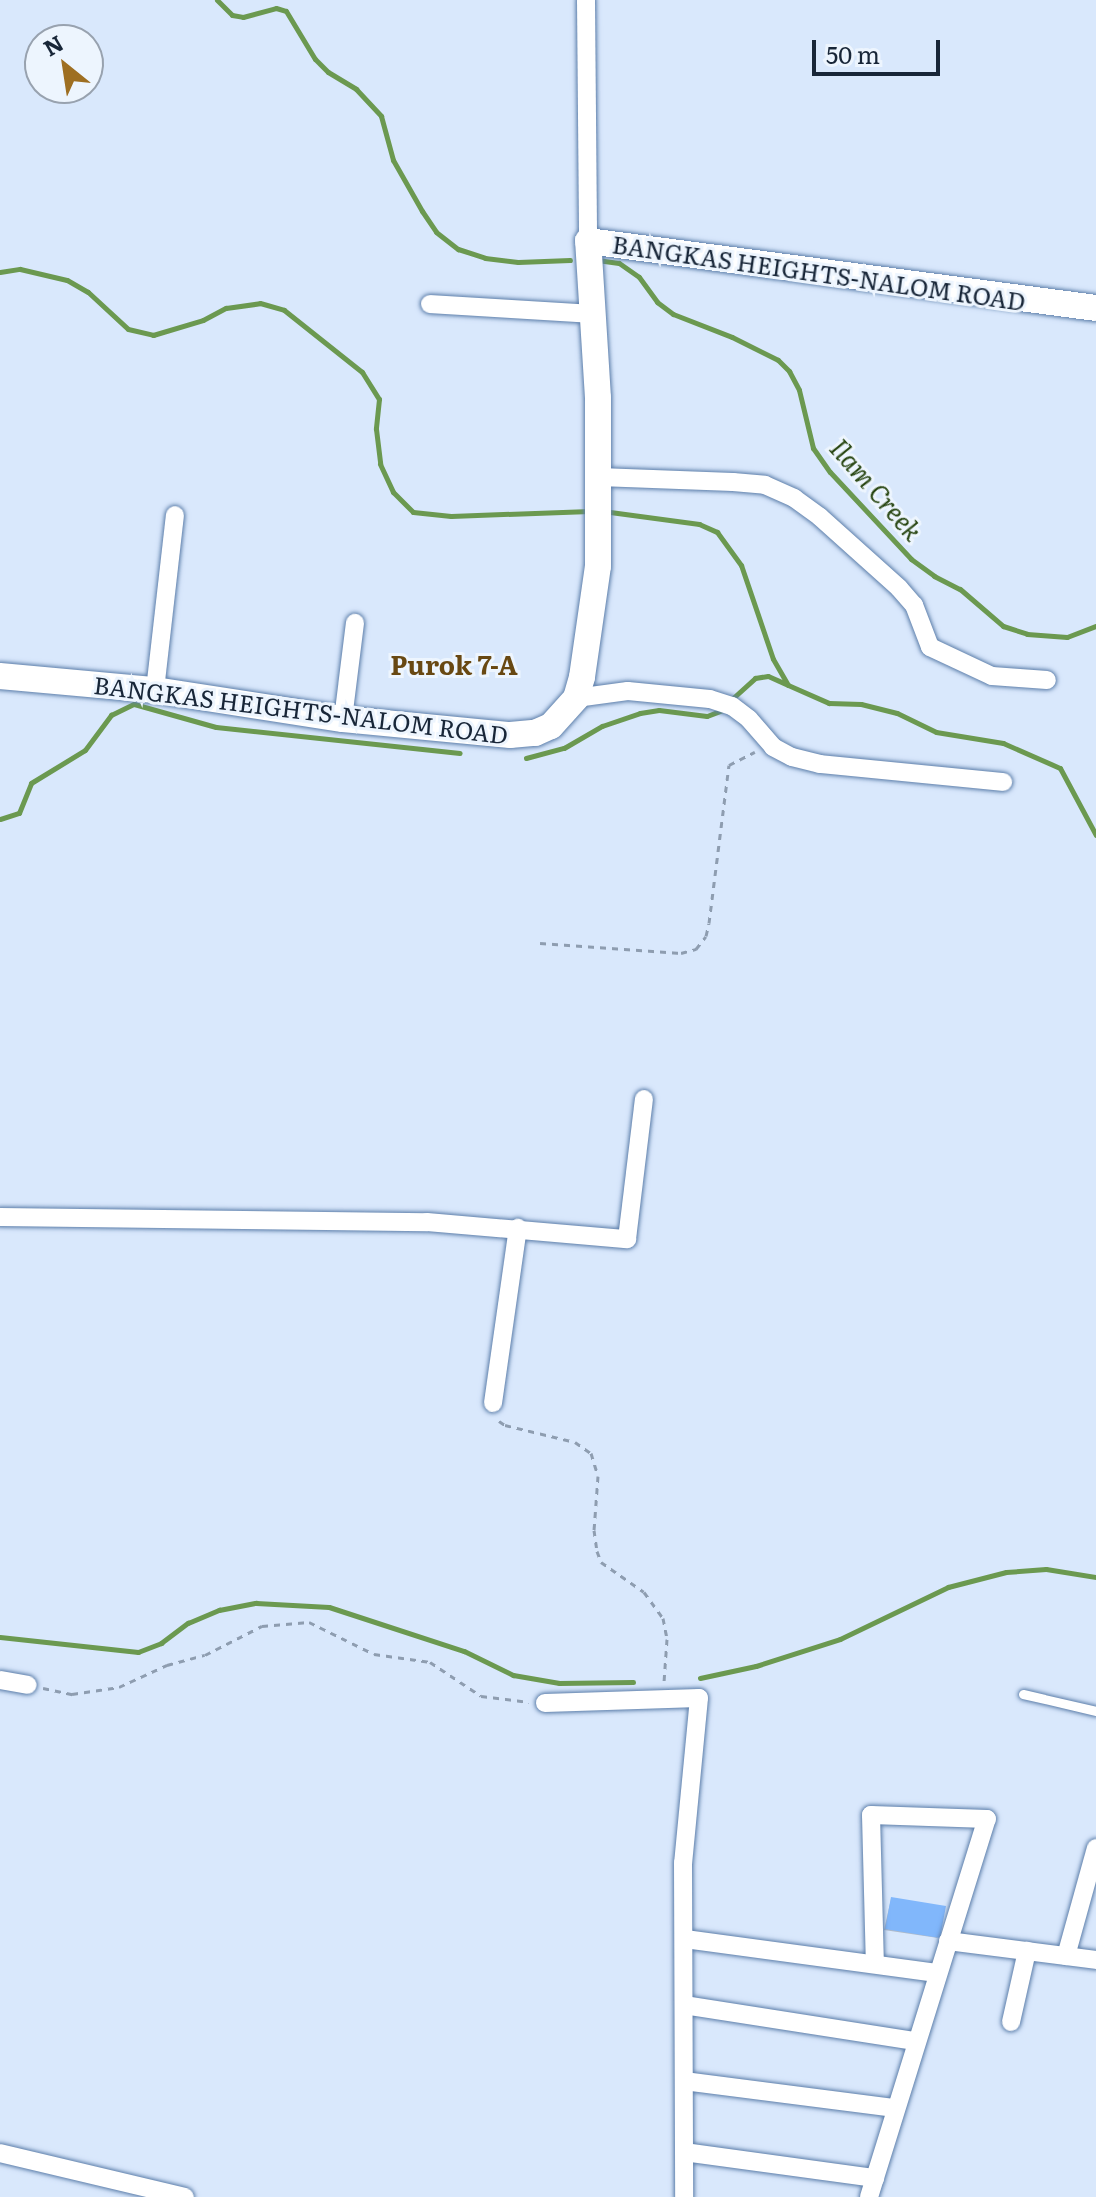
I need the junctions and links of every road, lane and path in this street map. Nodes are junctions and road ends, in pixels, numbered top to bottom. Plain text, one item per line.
1 (586, 0) edge
2 (588, 241) junction
3 (430, 304) dead end
4 (1096, 308) edge
5 (593, 314) junction
6 (599, 477) junction
7 (175, 515) dead end
8 (355, 623) dead end
9 (0, 676) edge
10 (1047, 680) dead end
11 (155, 690) junction
12 (576, 698) junction
13 (343, 719) junction
14 (773, 747) junction
15 (1003, 782) dead end
16 (540, 943) dead end
17 (644, 1099) dead end
18 (0, 1217) edge
19 (518, 1228) junction
20 (493, 1403) joint
21 (0, 1680) edge
22 (28, 1685) joint
23 (1023, 1694) dead end
24 (661, 1700) junction
25 (545, 1703) joint
26 (1096, 1711) edge
27 (1096, 1848) edge
28 (1091, 1884) edge
29 (685, 1939) junction
30 (948, 1941) junction
31 (1027, 1951) junction
32 (1066, 1956) junction
33 (1096, 1960) edge
34 (875, 1963) junction
35 (937, 1973) junction
36 (684, 2005) junction
37 (1011, 2022) dead end
38 (915, 2041) junction
39 (684, 2081) junction
40 (895, 2108) junction
41 (684, 2152) junction
42 (0, 2153) edge
43 (875, 2178) junction
44 (185, 2197) edge
45 (684, 2197) edge
46 (869, 2197) edge

1 - 2 street
2 - 4 street, BANGKAS HEIGHTS-NALOM ROAD
2 - 5 street, BANGKAS HEIGHTS-NALOM ROAD
3 - 5 street
5 - 6 street, BANGKAS HEIGHTS-NALOM ROAD
6 - 10 street
6 - 12 street, BANGKAS HEIGHTS-NALOM ROAD
7 - 11 street
8 - 13 street
9 - 11 street, BANGKAS HEIGHTS-NALOM ROAD
11 - 13 street, BANGKAS HEIGHTS-NALOM ROAD
12 - 13 street, BANGKAS HEIGHTS-NALOM ROAD
12 - 14 street
14 - 15 street
14 - 16 path
17 - 19 street
18 - 19 street
19 - 20 street
20 - 24 path
21 - 22 street
22 - 25 path
23 - 26 lane
24 - 25 street
24 - 29 street
27 - 28 street
28 - 32 street
29 - 34 street
29 - 36 street
30 - 31 street
30 - 34 street
30 - 35 street
31 - 32 street
31 - 37 street
32 - 33 street
34 - 35 street
35 - 38 street
36 - 38 street
36 - 39 street
38 - 40 street
39 - 40 street
39 - 41 street
40 - 43 street
41 - 43 street
41 - 45 street
42 - 44 street
43 - 46 street

